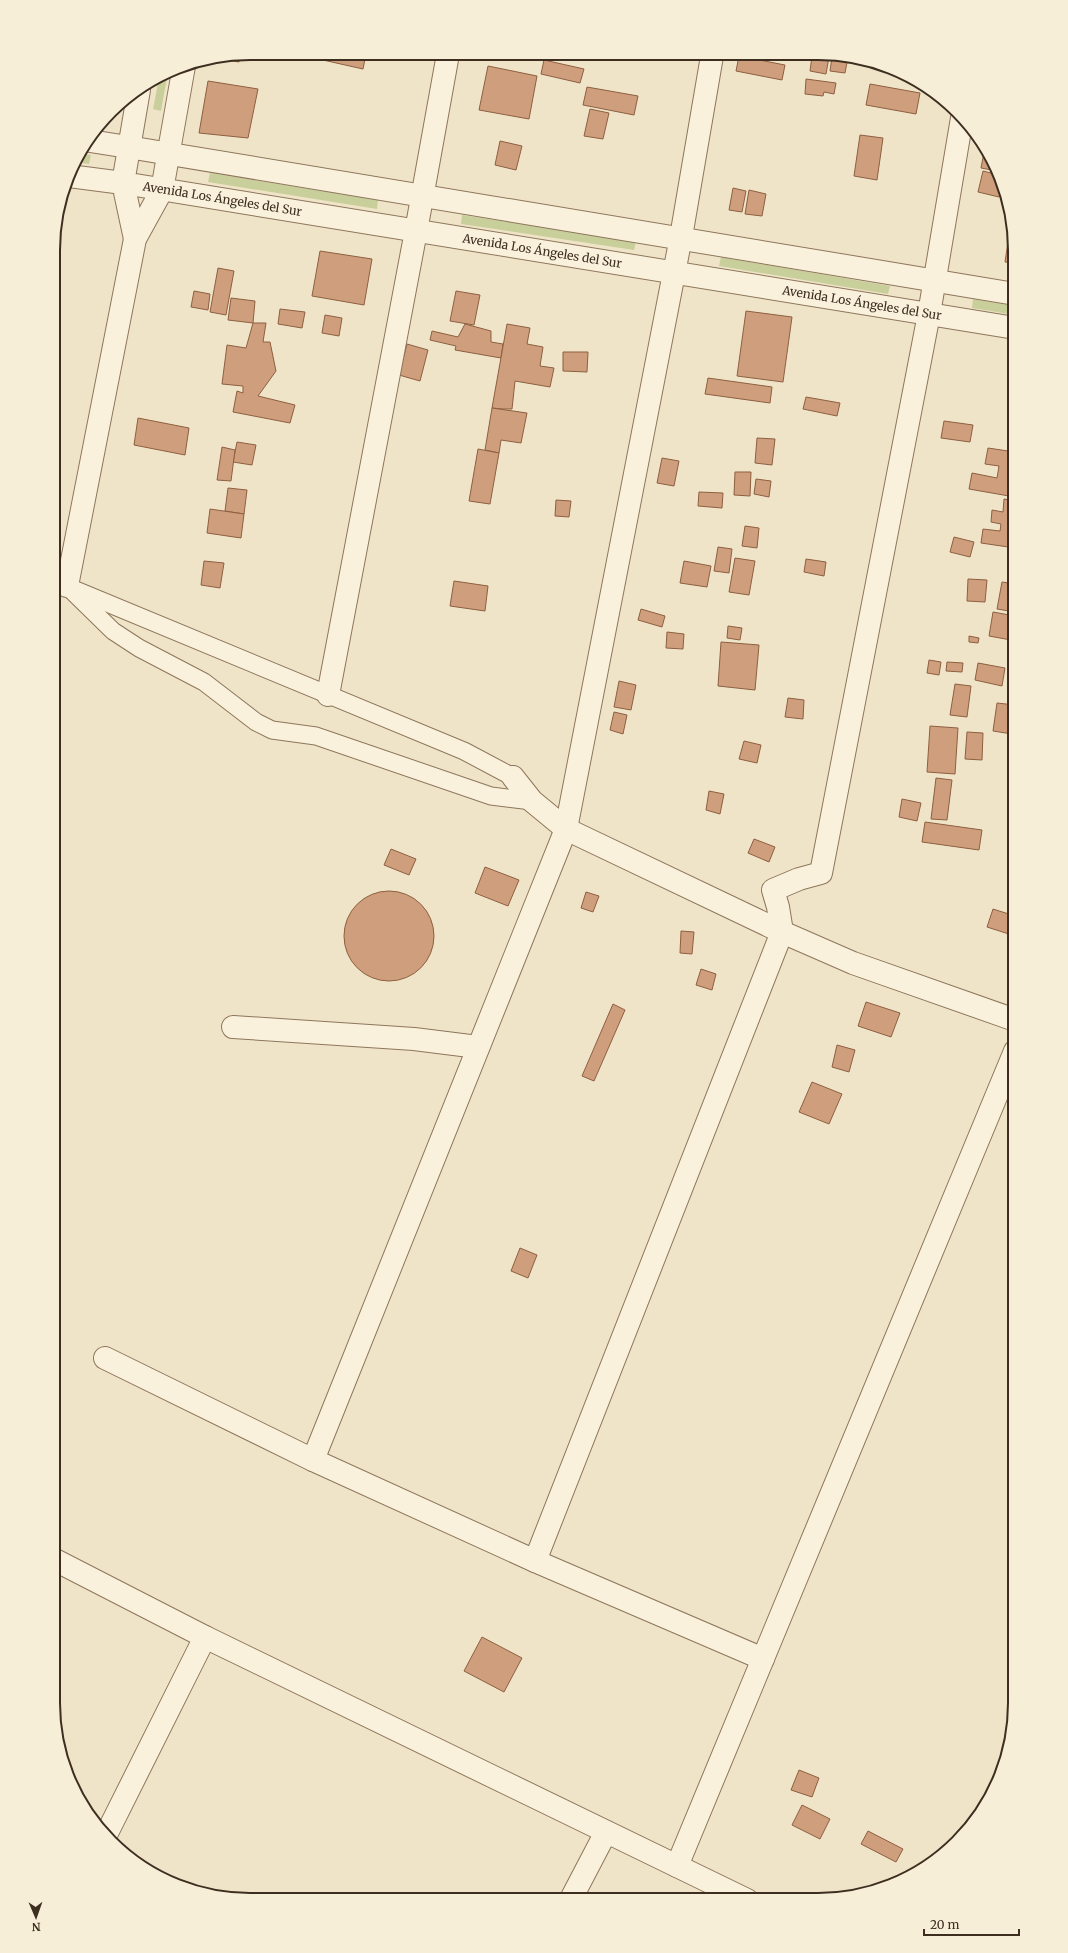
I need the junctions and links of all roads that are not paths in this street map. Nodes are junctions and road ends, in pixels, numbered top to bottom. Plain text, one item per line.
1 (447, 60) edge
2 (711, 60) edge
3 (183, 72) edge
4 (138, 96) edge
5 (961, 125) edge
6 (94, 142) edge
7 (128, 147) junction
8 (168, 154) junction
9 (74, 177) edge
10 (123, 184) junction
11 (162, 190) junction
12 (422, 194) junction
13 (416, 231) junction
14 (682, 237) junction
15 (136, 239) junction
16 (675, 272) junction
17 (934, 279) junction
18 (1008, 293) edge
19 (929, 314) junction
20 (1008, 327) edge
21 (61, 583) edge
22 (328, 695) junction
23 (513, 777) joint
24 (532, 801) junction
25 (566, 829) junction
26 (782, 932) junction
27 (1008, 1018) edge
28 (233, 1027) dead end
29 (478, 1048) junction
30 (1008, 1068) edge
31 (105, 1358) dead end
32 (313, 1460) junction
33 (535, 1561) junction
34 (60, 1563) edge
35 (205, 1637) junction
36 (762, 1659) junction
37 (109, 1830) edge
38 (606, 1832) junction
39 (676, 1866) junction
40 (574, 1893) edge
41 (732, 1893) edge

1 - 12 street
2 - 14 street
3 - 8 street
4 - 7 street
5 - 17 street
6 - 7 street
7 - 8 street
7 - 10 street
8 - 11 street
8 - 12 street
9 - 10 street, Avenida Los Ángeles del Sur
10 - 11 street, Avenida Los Ángeles del Sur
10 - 15 street
11 - 13 street, Avenida Los Ángeles del Sur
11 - 15 street
12 - 13 street
12 - 14 street
13 - 16 street, Avenida Los Ángeles del Sur
13 - 22 street
14 - 16 street
14 - 17 street
15 - 21 street
16 - 19 street, Avenida Los Ángeles del Sur
16 - 25 street
17 - 18 street
17 - 19 street
19 - 20 street, Avenida Los Ángeles del Sur
19 - 26 street
21 - 22 lane
21 - 24 lane
22 - 23 lane
23 - 24 street
24 - 25 street
25 - 26 street
25 - 29 street
26 - 27 street
26 - 33 street
28 - 29 street
29 - 32 street
30 - 36 street
31 - 32 street
32 - 33 street
33 - 36 street
34 - 35 street
35 - 37 street
35 - 38 street
36 - 39 street
38 - 39 street
38 - 40 street
39 - 41 street

